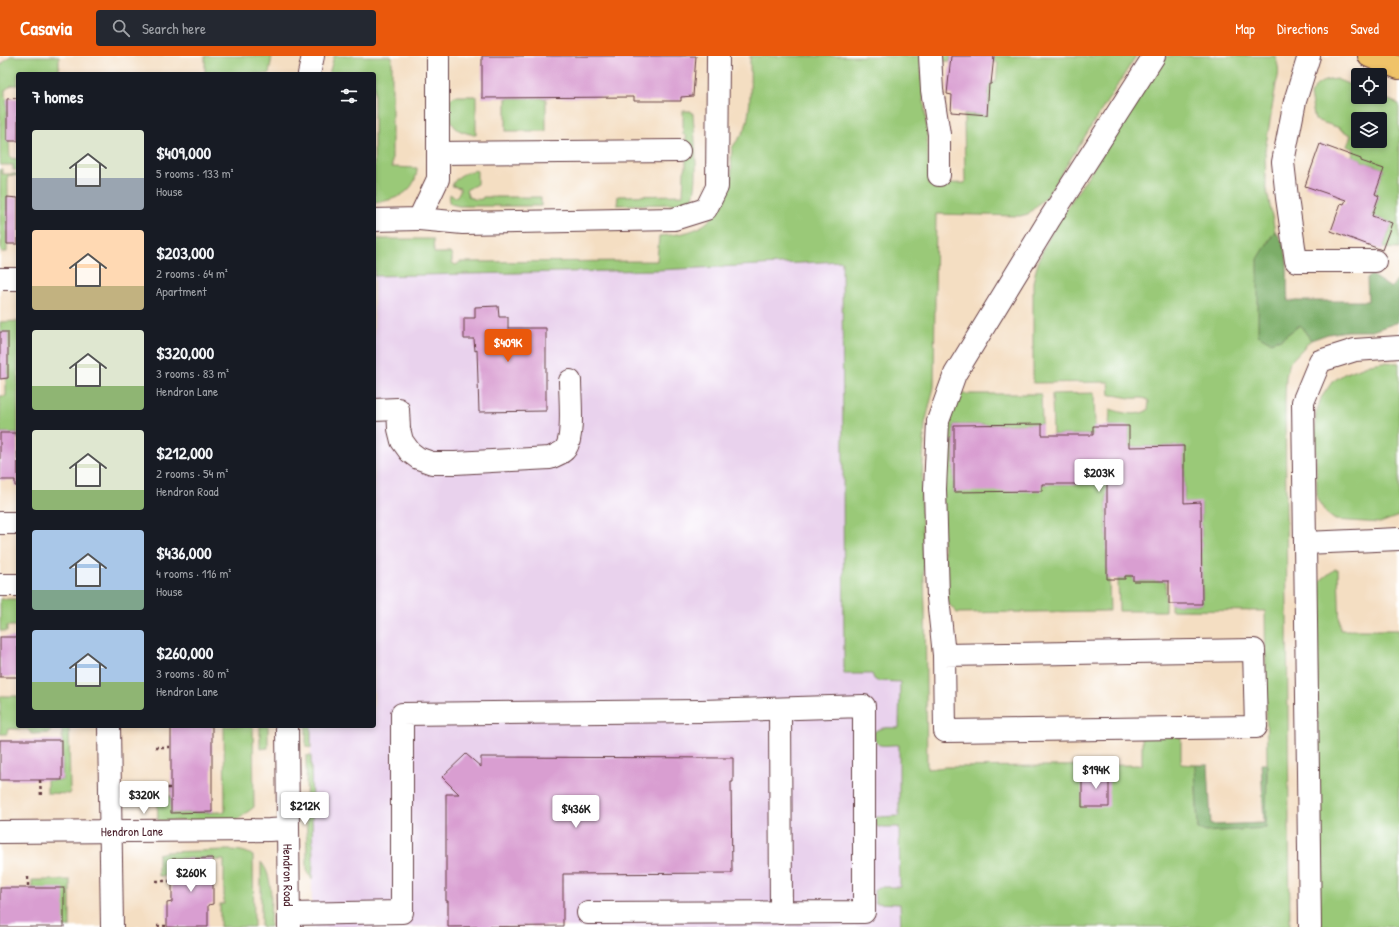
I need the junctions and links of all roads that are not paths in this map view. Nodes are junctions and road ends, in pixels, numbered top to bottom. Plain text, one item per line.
1 (313, 56) edge
2 (438, 56) edge
3 (718, 56) edge
4 (930, 56) edge
5 (1154, 56) edge
6 (1309, 56) edge
7 (1370, 56) edge
8 (1399, 68) edge
9 (309, 72) edge
10 (679, 151) dead end
11 (438, 153) junction
12 (939, 174) dead end
13 (419, 219) junction
14 (376, 220) edge
15 (1375, 261) dead end
16 (0, 279) edge
17 (16, 279) edge
18 (1399, 348) edge
19 (570, 381) dead end
20 (376, 410) edge
21 (0, 523) edge
22 (16, 523) edge
23 (1399, 539) edge
24 (1305, 543) junction
25 (0, 585) edge
26 (16, 585) edge
27 (944, 655) junction
28 (780, 709) junction
29 (109, 728) edge
30 (287, 728) edge
31 (288, 829) junction
32 (0, 832) edge
33 (112, 832) junction
34 (588, 913) dead end
35 (781, 913) junction
36 (289, 921) edge
37 (112, 927) edge
38 (1310, 927) edge

1 - 9 street
2 - 11 street
3 - 13 street
4 - 12 street
5 - 27 street
6 - 15 street
7 - 8 main road
10 - 11 street
11 - 13 street
13 - 14 street
16 - 17 street
18 - 24 street
19 - 20 street
21 - 22 street
23 - 24 street
24 - 38 street
25 - 26 street
27 - 27 street
28 - 35 street
28 - 35 street
28 - 36 street
29 - 33 street
30 - 31 street, Hendron Road
31 - 33 street, Hendron Lane
31 - 36 street, Hendron Road
32 - 33 street, Hendron Lane
33 - 37 street
34 - 35 street

